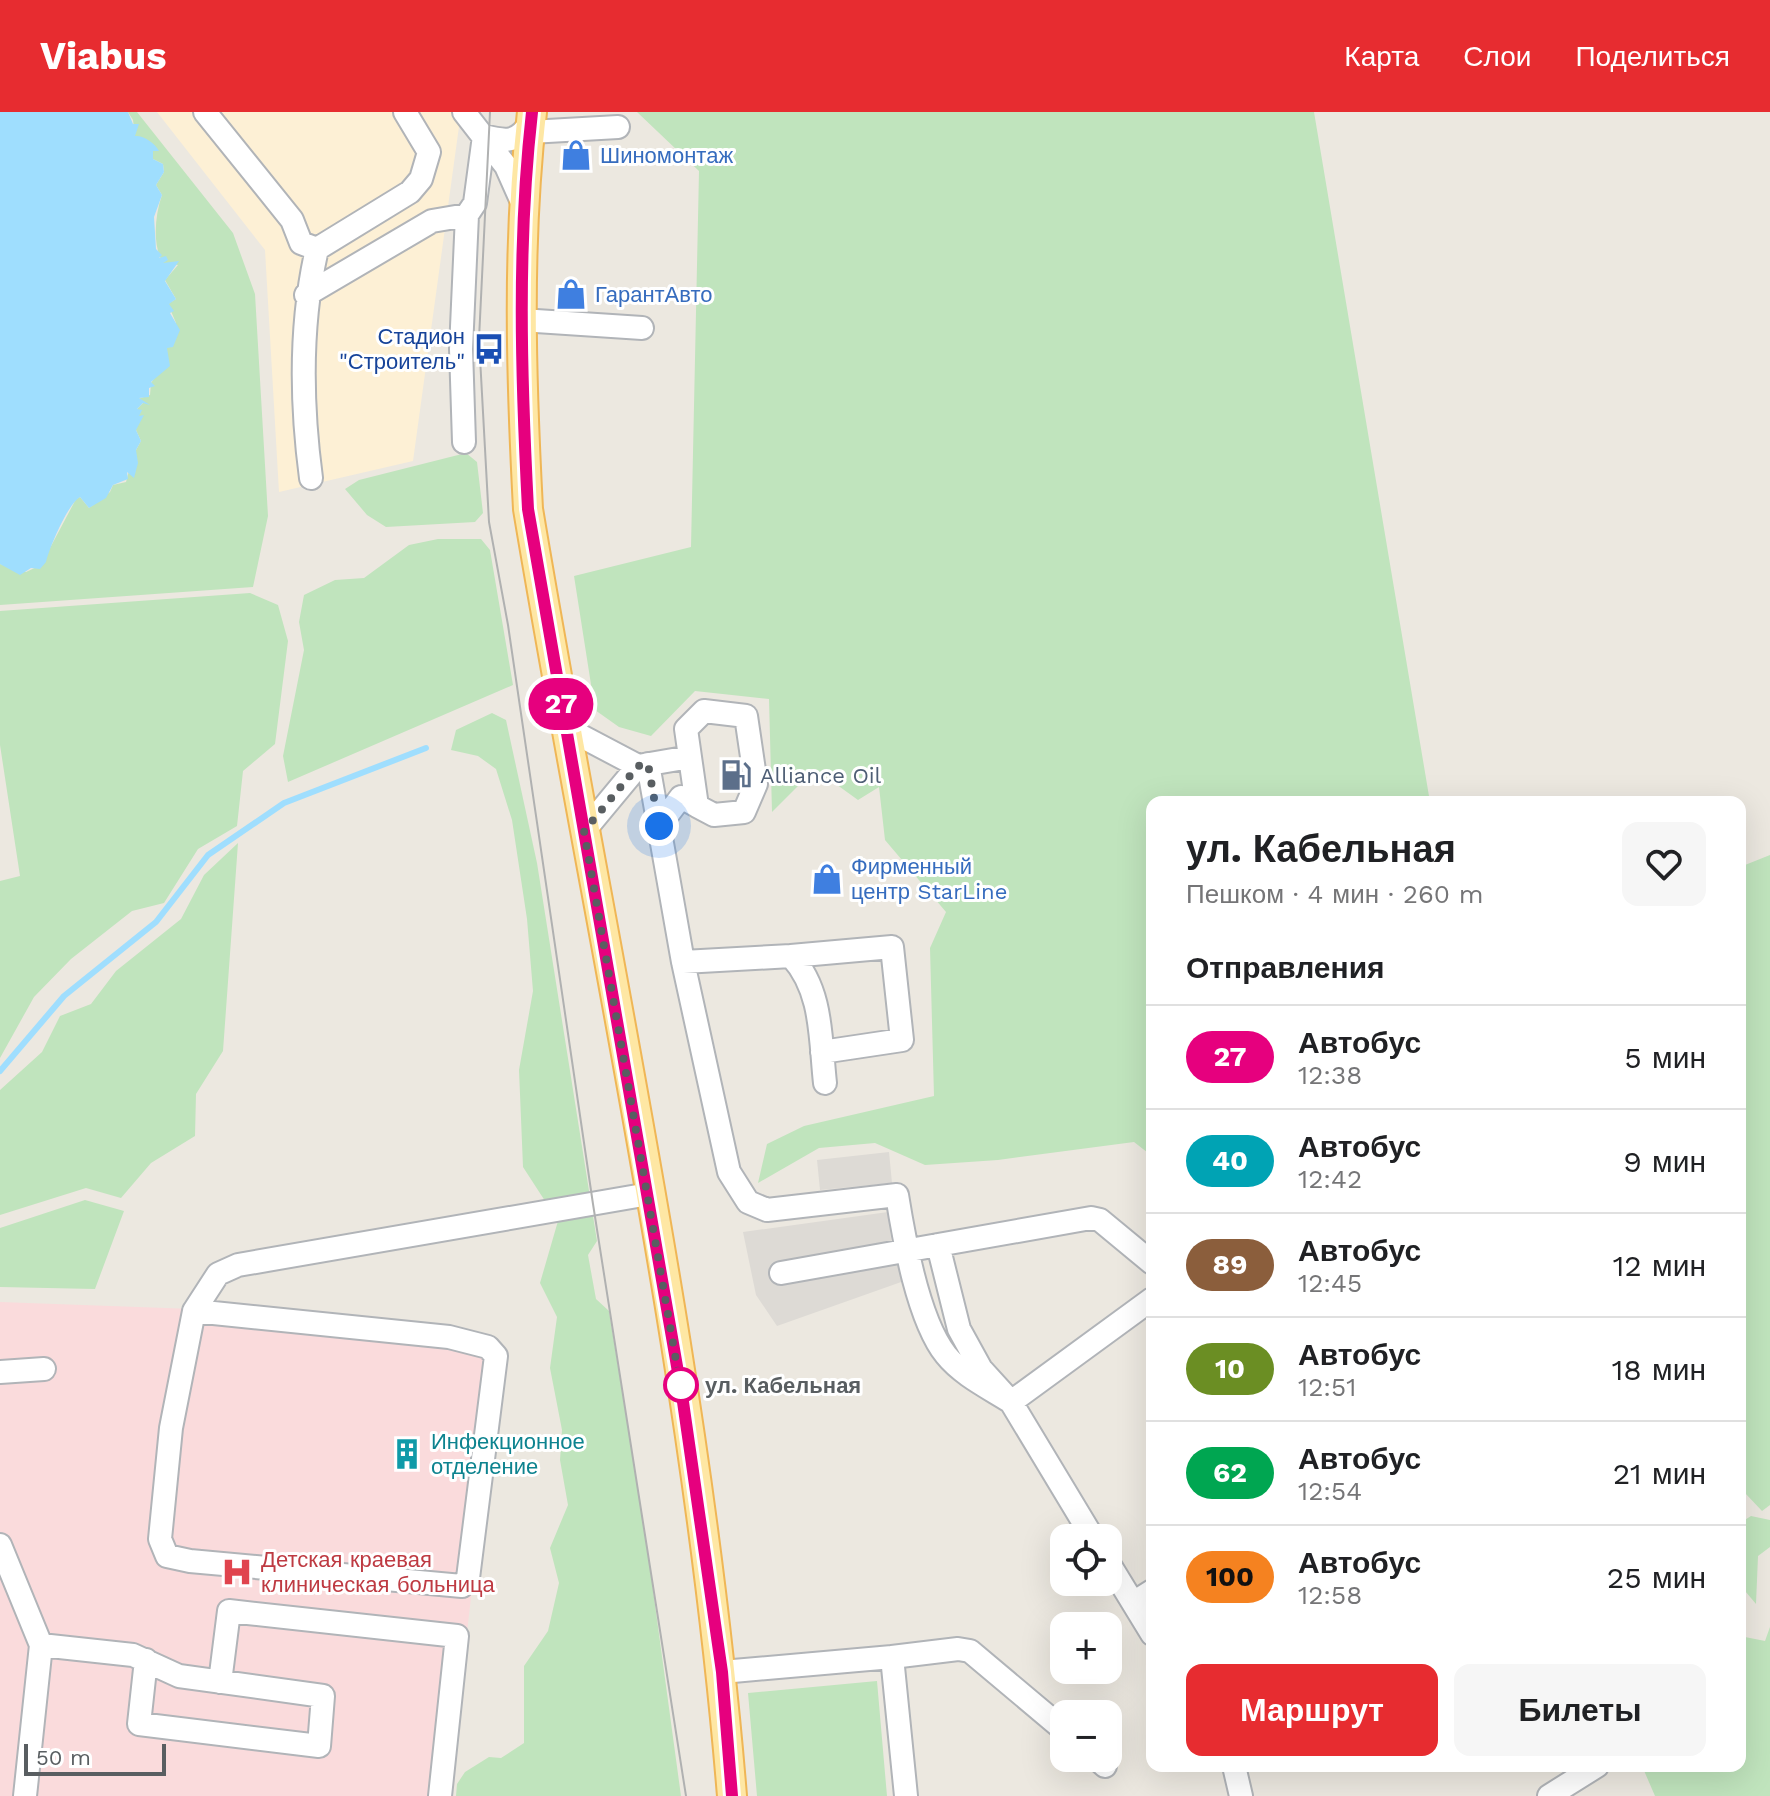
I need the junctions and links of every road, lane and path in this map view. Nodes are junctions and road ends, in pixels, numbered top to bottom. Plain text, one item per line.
1 (205, 112) edge
2 (405, 112) edge
3 (464, 112) edge
4 (531, 122) edge
5 (618, 127) dead end
6 (484, 136) junction
7 (522, 202) junction
8 (467, 215) junction
9 (317, 249) junction
10 (306, 295) junction
11 (521, 320) junction
12 (642, 328) dead end
13 (464, 442) dead end
14 (311, 478) dead end
15 (564, 727) junction
16 (690, 757) junction
17 (643, 765) junction
18 (697, 806) junction
19 (659, 826) junction
20 (584, 831) junction
21 (791, 956) junction
22 (683, 962) junction
23 (822, 1052) junction
24 (825, 1083) dead end
25 (649, 1194) junction
26 (938, 1245) junction
27 (906, 1251) junction
28 (1146, 1258) edge
29 (781, 1273) dead end
30 (1146, 1303) edge
31 (194, 1311) junction
32 (44, 1369) dead end
33 (0, 1372) edge
34 (1011, 1402) junction
35 (1085, 1524) edge
36 (0, 1545) edge
37 (1122, 1585) edge
38 (1146, 1595) edge
39 (1133, 1603) junction
40 (1146, 1624) edge
41 (41, 1645) junction
42 (892, 1657) junction
43 (146, 1660) junction
44 (722, 1672) junction
45 (220, 1682) junction
46 (1050, 1718) edge
47 (1235, 1772) edge
48 (1587, 1772) edge
49 (25, 1796) edge
50 (440, 1796) edge
51 (732, 1796) edge
52 (906, 1796) edge
53 (1241, 1796) edge
54 (1549, 1796) edge

1 - 9 street
2 - 9 street
3 - 6 street
4 - 5 street
4 - 6 street
4 - 7 main road
6 - 7 street
6 - 8 street
7 - 11 main road
8 - 10 street
8 - 13 street
9 - 10 street
10 - 14 street
11 - 12 street
11 - 15 main road
15 - 17 street
15 - 20 main road
16 - 17 street
16 - 18 street
16 - 18 street
17 - 19 street
17 - 20 street
18 - 19 street
19 - 22 street
20 - 25 main road
21 - 22 street
21 - 23 street
21 - 23 street
22 - 27 street
23 - 24 street
25 - 31 street
25 - 44 main road
26 - 27 street
26 - 28 street
26 - 34 street
27 - 29 street
27 - 34 street
30 - 34 street
31 - 31 street
32 - 33 street
34 - 35 street
36 - 41 street
37 - 39 street
38 - 39 street
39 - 40 street
41 - 43 street
41 - 49 street
42 - 44 street
42 - 46 street
42 - 52 street
43 - 45 street
43 - 45 street
44 - 51 main road
45 - 50 street
47 - 53 street
48 - 54 street

